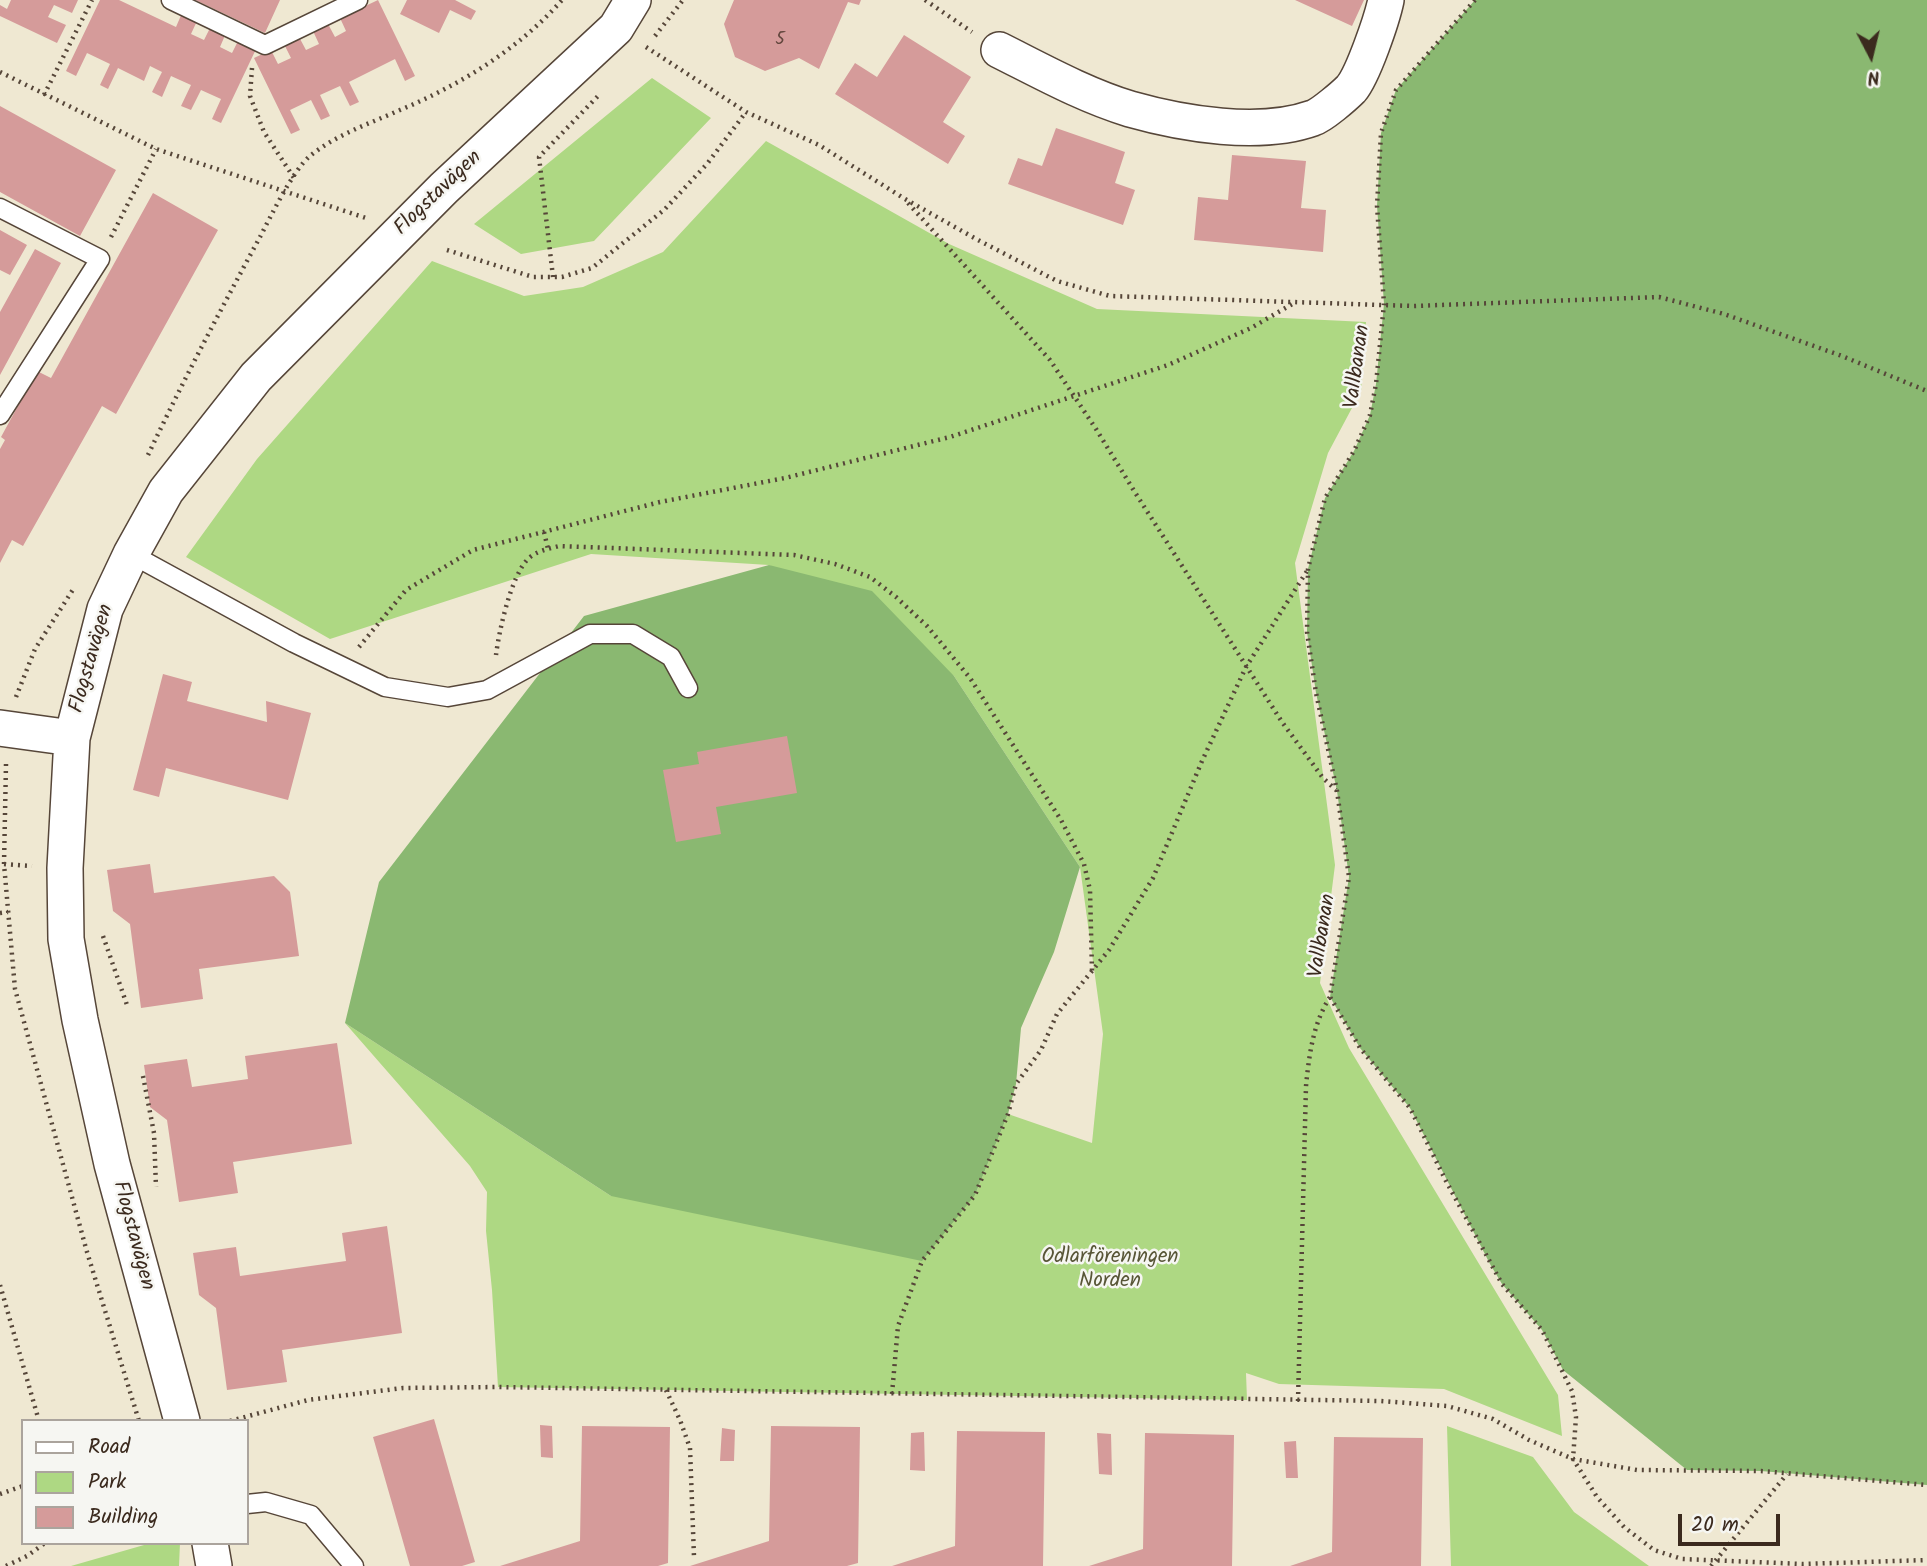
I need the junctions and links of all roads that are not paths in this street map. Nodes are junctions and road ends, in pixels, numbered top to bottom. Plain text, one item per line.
1 (172, 0) edge
2 (358, 0) edge
3 (632, 0) edge
4 (1386, 0) edge
5 (999, 50) road end
6 (0, 208) edge
7 (0, 415) edge
8 (131, 554) junction
9 (688, 688) dead end
10 (3, 728) edge
11 (72, 738) junction
12 (182, 1419) edge
13 (248, 1504) edge
14 (210, 1545) edge
15 (214, 1566) edge
16 (354, 1566) edge

1 - 2 lane
3 - 8 street, Flogstavägen
4 - 5 street
6 - 7 lane
8 - 9 lane
8 - 11 street, Flogstavägen
10 - 11 street
11 - 12 street, Flogstavägen
13 - 16 lane
14 - 15 street

